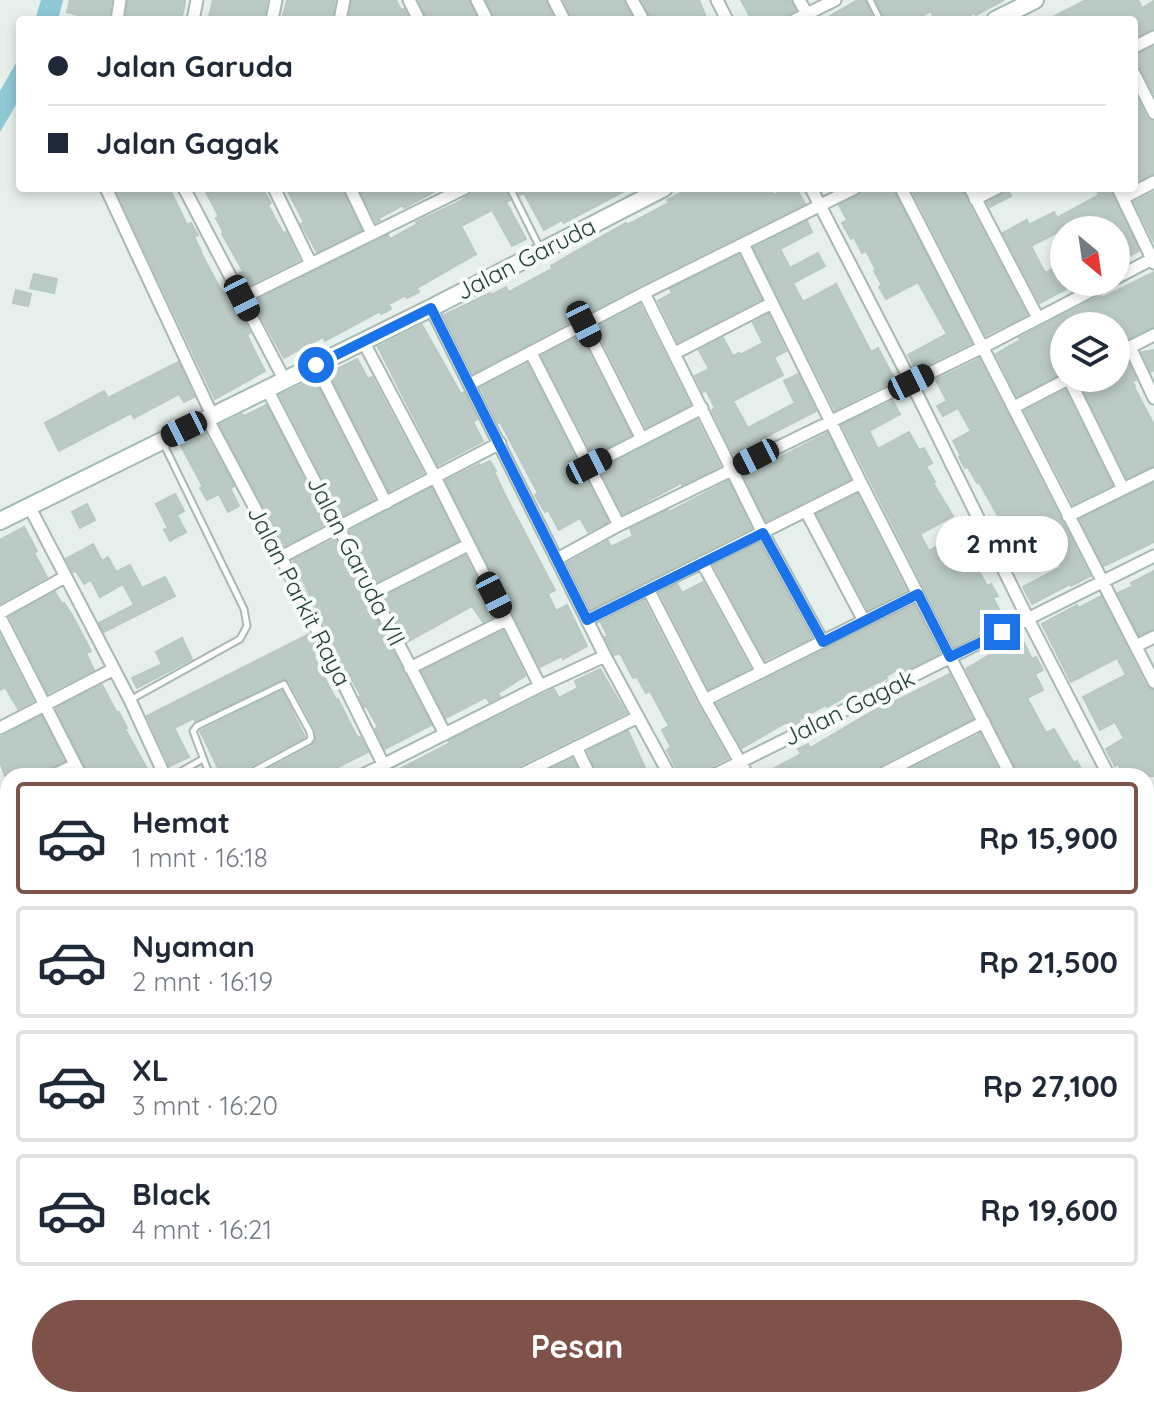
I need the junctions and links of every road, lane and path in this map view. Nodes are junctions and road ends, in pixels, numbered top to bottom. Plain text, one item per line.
1 (835, 0) edge
2 (1035, 0) edge
3 (803, 16) edge
4 (1003, 16) edge
5 (1138, 81) edge
6 (1154, 113) edge
7 (108, 192) edge
8 (186, 192) edge
9 (276, 192) edge
10 (352, 192) edge
11 (457, 192) edge
12 (512, 192) edge
13 (656, 192) edge
14 (813, 192) edge
15 (848, 192) edge
16 (903, 192) edge
17 (1120, 193) edge
18 (973, 194) edge
19 (820, 207) junction
20 (372, 234) junction
21 (743, 244) junction
22 (542, 251) junction
23 (1153, 260) edge
24 (311, 264) junction
25 (1130, 271) edge
26 (644, 293) junction
27 (1081, 296) edge
28 (242, 298) junction
29 (772, 303) junction
30 (431, 308) junction
31 (1038, 318) junction
32 (584, 324) junction
33 (1154, 335) edge
34 (363, 341) junction
35 (983, 347) junction
36 (1130, 347) joint
37 (531, 353) junction
38 (675, 353) junction
39 (316, 365) junction
40 (284, 379) junction
41 (911, 382) junction
42 (470, 384) junction
43 (1050, 388) edge
44 (267, 389) junction
45 (1077, 392) edge
46 (1154, 398) edge
47 (1014, 407) junction
48 (702, 408) junction
49 (209, 417) junction
50 (830, 421) junction
51 (642, 439) junction
52 (162, 440) junction
53 (500, 443) junction
54 (589, 466) junction
55 (732, 469) junction
56 (1154, 474) edge
57 (435, 477) junction
58 (861, 483) junction
59 (1123, 489) junction
60 (386, 503) junction
61 (29, 506) junction
62 (806, 511) junction
63 (1068, 516) junction
64 (0, 521) edge
65 (619, 525) junction
66 (339, 527) junction
67 (763, 533) junction
68 (468, 545) junction
69 (1154, 556) edge
70 (281, 557) junction
71 (557, 559) junction
72 (702, 562) junction
73 (65, 577) junction
74 (1102, 581) junction
75 (648, 589) junction
76 (371, 594) junction
77 (918, 594) junction
78 (0, 615) edge
79 (1028, 619) junction
80 (506, 620) junction
81 (587, 620) junction
82 (864, 621) junction
83 (1154, 637) edge
84 (823, 642) junction
85 (1136, 646) junction
86 (605, 656) junction
87 (950, 657) junction
88 (410, 668) junction
89 (114, 669) junction
90 (762, 672) junction
91 (1154, 682) edge
92 (540, 686) junction
93 (130, 700) junction
94 (705, 700) junction
95 (45, 706) junction
96 (638, 717) junction
97 (984, 722) junction
98 (0, 728) edge
99 (445, 734) junction
100 (576, 747) junction
101 (203, 759) junction
102 (740, 761) junction
103 (77, 768) edge
104 (161, 768) edge
105 (187, 768) edge
106 (207, 768) edge
107 (259, 768) edge
108 (385, 768) edge
109 (389, 768) edge
110 (534, 768) edge
111 (586, 768) edge
112 (666, 768) edge
113 (727, 768) edge
114 (744, 768) edge
115 (894, 768) edge
116 (1007, 768) edge
117 (1105, 768) edge

1 - 3 street
2 - 4 street
5 - 6 street
7 - 49 street, Jalan Parkit Raya
8 - 28 street
9 - 24 street
10 - 20 street
11 - 20 street
12 - 22 lane
13 - 22 street, Jalan Garuda
14 - 19 street
15 - 19 street
16 - 35 street
17 - 23 street
18 - 31 street
19 - 21 street
19 - 41 street
20 - 24 street
21 - 26 street
21 - 29 street
22 - 30 street, Jalan Garuda
23 - 25 street
24 - 28 street
26 - 32 street
26 - 38 street
27 - 31 street
28 - 40 street
29 - 38 street
29 - 50 street
30 - 34 street, Jalan Garuda
30 - 42 street
31 - 35 street
32 - 37 street
32 - 51 street
33 - 36 street
34 - 39 street, Jalan Garuda
34 - 57 street
35 - 41 street
35 - 47 street
36 - 46 street
37 - 42 street
37 - 54 street
38 - 48 street
39 - 40 street, Jalan Garuda
39 - 60 street
40 - 44 street, Jalan Garuda
41 - 50 street
41 - 79 street
42 - 53 street
43 - 47 street
44 - 49 street, Jalan Garuda
44 - 66 street, Jalan Garuda VII
45 - 59 street
47 - 63 street
48 - 51 street
48 - 55 street
49 - 52 street, Jalan Garuda
49 - 70 street, Jalan Parkit Raya
50 - 55 street
50 - 58 street
51 - 54 street
52 - 61 street, Jalan Garuda
52 - 93 lane
53 - 57 street
53 - 71 street
54 - 65 street
55 - 65 street
55 - 67 street
56 - 59 street
57 - 60 street
57 - 68 street
58 - 62 street
58 - 77 street
59 - 63 street
60 - 66 street
61 - 64 street, Jalan Garuda
61 - 73 street
62 - 67 street
62 - 82 street
63 - 74 street
65 - 71 street
66 - 70 street
66 - 76 street, Jalan Garuda VII
67 - 72 street
67 - 84 street
68 - 76 street
68 - 80 street
69 - 74 street, Jalan Gagak
70 - 108 street, Jalan Parkit Raya
71 - 81 street
72 - 75 street
72 - 90 street
73 - 78 street
73 - 89 street
74 - 79 street, Jalan Gagak
74 - 85 street
75 - 81 street
75 - 94 street
76 - 88 street, Jalan Garuda VII
77 - 82 street
77 - 87 street
78 - 95 street
79 - 87 street, Jalan Gagak
79 - 117 street
80 - 88 street
80 - 92 street
81 - 86 street
82 - 84 street
83 - 85 street
84 - 90 street
85 - 91 street
86 - 92 street
86 - 96 street
87 - 97 street
87 - 102 street, Jalan Gagak
88 - 99 street, Jalan Garuda VII
89 - 93 street
89 - 95 street
90 - 94 street
92 - 99 street
93 - 104 street
94 - 102 street
95 - 98 street
95 - 103 street
96 - 100 street
96 - 112 street
97 - 115 street
97 - 116 street
99 - 109 street
100 - 110 street
100 - 111 street
101 - 105 lane
101 - 106 lane
101 - 107 lane
102 - 113 street, Jalan Gagak
102 - 114 street

